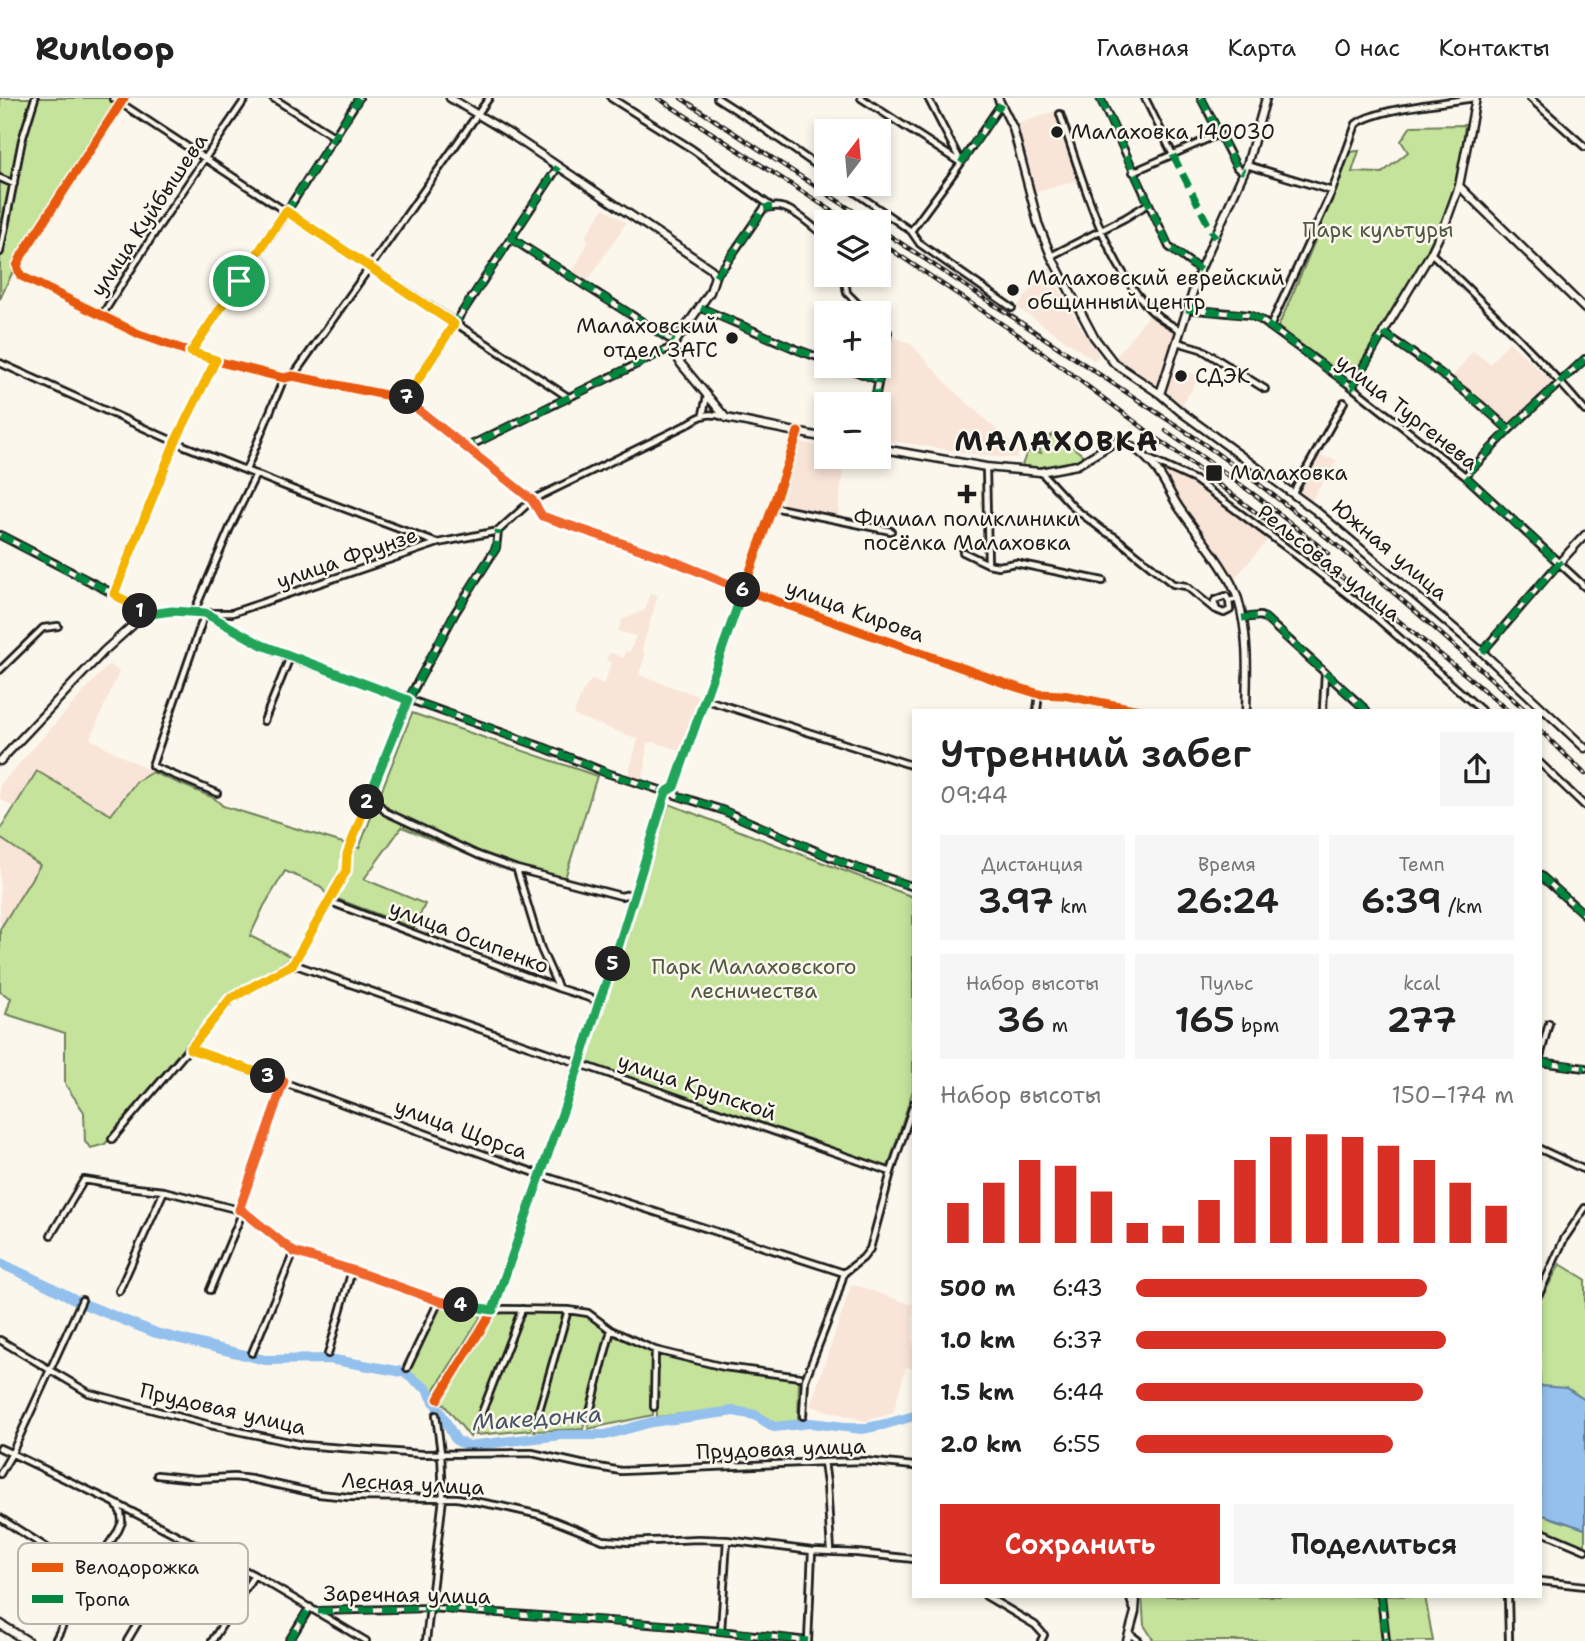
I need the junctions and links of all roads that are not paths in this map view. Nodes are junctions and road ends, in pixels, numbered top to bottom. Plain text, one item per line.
1 (35, 98) edge
2 (113, 98) edge
3 (246, 98) edge
4 (273, 98) edge
5 (359, 98) edge
6 (450, 98) edge
7 (489, 98) edge
8 (611, 98) edge
9 (717, 98) edge
10 (861, 98) edge
11 (928, 98) edge
12 (1100, 98) edge
13 (1145, 98) edge
14 (1201, 98) edge
15 (1475, 98) edge
16 (1530, 98) edge
17 (122, 100) edge
18 (1264, 100) edge
19 (1000, 101) edge
20 (1060, 114) dead end
21 (477, 116) junction
22 (1219, 134) junction
23 (335, 137) junction
24 (1585, 147) edge
25 (1173, 155) junction
26 (205, 158) junction
27 (961, 163) junction
28 (814, 164) edge
29 (558, 167) junction
30 (1245, 169) junction
31 (1133, 172) junction
32 (0, 178) edge
33 (14, 184) junction
34 (1459, 186) junction
35 (1332, 191) junction
36 (860, 196) edge
37 (1148, 204) junction
38 (772, 207) junction
39 (286, 211) junction
40 (814, 228) edge
41 (1101, 230) junction
42 (911, 231) junction
43 (512, 239) junction
44 (0, 252) edge
45 (1431, 253) junction
46 (1051, 256) junction
47 (371, 268) junction
48 (1200, 271) junction
49 (715, 276) junction
50 (701, 308) junction
51 (1012, 308) dead end
52 (1186, 309) junction
53 (1585, 309) edge
54 (102, 314) junction
55 (454, 324) junction
56 (1270, 327) junction
57 (1180, 330) junction
58 (1383, 333) junction
59 (1177, 342) junction
60 (673, 345) junction
61 (191, 352) junction
62 (814, 356) edge
63 (1585, 359) edge
64 (216, 360) junction
65 (0, 363) edge
66 (293, 376) junction
67 (284, 378) junction
68 (874, 378) edge
69 (879, 380) joint
70 (1561, 382) junction
71 (1352, 387) junction
72 (1265, 389) dead end
73 (876, 392) edge
74 (1160, 394) junction
75 (707, 396) junction
76 (568, 397) junction
77 (405, 399) junction
78 (1344, 402) dead end
79 (1585, 411) edge
80 (703, 414) junction
81 (726, 418) junction
82 (1509, 430) junction
83 (798, 432) junction
84 (814, 435) edge
85 (175, 442) junction
86 (467, 447) junction
87 (891, 450) edge
88 (1147, 458) junction
89 (986, 467) junction
90 (246, 470) junction
91 (1040, 472) junction
92 (256, 474) junction
93 (1465, 476) junction
94 (1293, 493) junction
95 (532, 500) junction
96 (773, 507) junction
97 (498, 531) junction
98 (891, 531) dead end
99 (0, 535) edge
100 (1585, 535) edge
101 (438, 543) junction
102 (963, 552) dead end
103 (1559, 563) junction
104 (988, 564) junction
105 (1103, 581) dead end
106 (1585, 587) edge
107 (743, 589) junction
108 (114, 594) junction
109 (1238, 599) junction
110 (1229, 601) junction
111 (1217, 610) junction
112 (194, 612) junction
113 (205, 613) junction
114 (144, 615) junction
115 (1242, 618) junction
116 (58, 626) dead end
117 (1482, 652) junction
118 (290, 657) junction
119 (0, 670) edge
120 (1325, 672) junction
121 (1039, 694) junction
122 (704, 699) junction
123 (408, 700) junction
124 (1037, 709) edge
125 (1137, 709) edge
126 (1246, 709) edge
127 (1323, 709) edge
128 (1365, 709) edge
129 (1480, 709) edge
130 (264, 721) dead end
131 (1585, 748) edge
132 (0, 761) edge
133 (912, 765) edge
134 (1542, 765) edge
135 (666, 792) junction
136 (217, 793) dead end
137 (370, 795) junction
138 (1585, 806) edge
139 (517, 869) junction
140 (1542, 877) edge
141 (912, 886) edge
142 (636, 892) junction
143 (328, 901) junction
144 (1585, 915) edge
145 (293, 964) junction
146 (558, 988) junction
147 (599, 1002) junction
148 (1549, 1023) dead end
149 (190, 1049) junction
150 (1542, 1049) edge
151 (1542, 1062) edge
152 (580, 1063) junction
153 (1585, 1068) edge
154 (284, 1081) junction
155 (912, 1109) edge
156 (112, 1139) dead end
157 (1542, 1150) edge
158 (1585, 1170) edge
159 (891, 1172) junction
160 (541, 1175) junction
161 (164, 1191) junction
162 (1585, 1208) edge
163 (241, 1211) junction
164 (51, 1235) dead end
165 (294, 1252) junction
166 (352, 1270) junction
167 (844, 1273) junction
168 (1542, 1288) edge
169 (210, 1290) dead end
170 (119, 1291) dead end
171 (82, 1300) dead end
172 (439, 1301) junction
173 (522, 1309) junction
174 (493, 1310) junction
175 (568, 1310) junction
176 (611, 1330) junction
177 (0, 1340) edge
178 (655, 1350) junction
179 (252, 1353) dead end
180 (328, 1354) dead end
181 (407, 1368) dead end
182 (50, 1370) junction
183 (800, 1377) dead end
184 (438, 1399) dead end
185 (654, 1407) dead end
186 (590, 1412) dead end
187 (538, 1414) dead end
188 (436, 1415) dead end
189 (803, 1416) dead end
190 (477, 1425) dead end
191 (0, 1448) edge
192 (441, 1453) junction
193 (11, 1455) junction
194 (824, 1462) junction
195 (912, 1466) edge
196 (0, 1474) edge
197 (157, 1475) dead end
198 (443, 1498) junction
199 (115, 1503) junction
200 (0, 1518) edge
201 (1542, 1532) edge
202 (187, 1540) junction
203 (727, 1540) junction
204 (39, 1543) edge
205 (110, 1543) edge
206 (185, 1543) edge
207 (193, 1543) edge
208 (1585, 1550) edge
209 (812, 1551) junction
210 (831, 1552) junction
211 (912, 1559) edge
212 (248, 1572) edge
213 (254, 1575) junction
214 (1542, 1581) edge
215 (248, 1584) edge
216 (1585, 1586) edge
217 (989, 1598) edge
218 (1130, 1598) edge
219 (1136, 1598) edge
220 (1381, 1598) edge
221 (1508, 1598) edge
222 (310, 1607) junction
223 (431, 1608) junction
224 (318, 1611) junction
225 (1135, 1612) junction
226 (0, 1624) edge
227 (63, 1624) edge
228 (137, 1624) edge
229 (223, 1624) edge
230 (721, 1631) junction
231 (1128, 1637) edge
232 (748, 1638) edge
233 (27, 1641) edge
234 (55, 1641) edge
235 (127, 1641) edge
236 (212, 1641) edge
237 (289, 1641) edge
238 (366, 1641) edge
239 (426, 1641) edge
240 (808, 1641) edge
241 (1041, 1641) edge
242 (1139, 1641) edge
243 (1385, 1641) edge
244 (1509, 1641) edge

1 - 33 street
2 - 17 street
3 - 26 street, улица Куйбышева
4 - 23 street
5 - 23 street
6 - 21 main road
7 - 21 street
8 - 38 street
9 - 28 street
10 - 27 street
11 - 27 street
12 - 31 street
13 - 25 street
14 - 22 street
15 - 34 main road
15 - 35 street
16 - 24 street
17 - 26 street
17 - 54 street
18 - 30 main road
19 - 27 street
19 - 46 main road, Южная улица
20 - 41 street
21 - 29 main road
21 - 47 street
22 - 25 street
22 - 30 street
23 - 39 street
25 - 31 street
26 - 39 street
26 - 54 street, улица Куйбышева
27 - 42 street
29 - 43 street
29 - 49 main road
30 - 35 street
30 - 48 main road
31 - 37 street
32 - 33 street
33 - 44 street
34 - 45 main road
34 - 53 main road
35 - 56 street
36 - 42 street
37 - 41 street
37 - 48 street
38 - 40 street
38 - 49 street
39 - 47 street
39 - 61 street
41 - 46 street
41 - 57 street
42 - 51 street
43 - 55 street
43 - 60 street
45 - 58 main road
45 - 70 street
46 - 74 main road, Южная улица
47 - 55 street
47 - 66 street
48 - 52 main road
49 - 50 main road
50 - 60 main road
50 - 62 street
52 - 56 street, улица Тургенева
52 - 57 main road
54 - 61 street
55 - 76 street
55 - 77 street
56 - 71 street, улица Тургенева
57 - 59 main road
58 - 71 street
58 - 82 street
59 - 72 street
59 - 74 main road
60 - 75 main road
60 - 76 street
61 - 64 street
63 - 70 street
64 - 67 street
64 - 85 street
65 - 85 street
66 - 67 street
66 - 77 street
67 - 90 street
68 - 69 street
69 - 73 street
70 - 79 street
70 - 82 street
71 - 93 street, улица Тургенева
74 - 94 main road, Южная улица
75 - 80 street
75 - 81 main road
76 - 86 street
77 - 86 street, улица Кирова
78 - 94 street
80 - 81 street
80 - 95 street
81 - 83 main road
82 - 93 street
83 - 84 main road
83 - 96 street
85 - 90 street
85 - 108 street
86 - 95 street, улица Кирова
87 - 89 main road
88 - 91 main road
88 - 109 main road
88 - 129 street, Рельсовая улица
89 - 91 main road
89 - 104 street
90 - 92 street
91 - 111 street
92 - 101 street
92 - 112 street
93 - 103 street, улица Тургенева
94 - 117 main road, Южная улица
95 - 97 street
95 - 107 street, улица Кирова
96 - 98 street
96 - 107 street
97 - 101 street, улица Фрунзе
97 - 123 street
99 - 108 street
100 - 103 main road
101 - 113 street, улица Фрунзе
102 - 104 street
103 - 106 street, улица Тургенева
103 - 117 street
104 - 105 street
107 - 121 street, улица Кирова
107 - 122 street
108 - 114 street
109 - 110 street
109 - 115 main road
110 - 111 street
110 - 111 street
112 - 113 street, улица Фрунзе
112 - 114 street, улица Фрунзе
113 - 118 street
113 - 136 street
114 - 132 main road
115 - 120 street
115 - 126 main road
116 - 119 street
117 - 131 main road, Южная улица
118 - 123 street
118 - 130 street
120 - 127 street
120 - 128 street
121 - 124 street
121 - 125 street, улица Кирова
122 - 133 street
122 - 135 street
123 - 135 street
123 - 137 street
134 - 138 street
135 - 141 street
135 - 142 street
137 - 139 street
137 - 143 street
139 - 142 street
139 - 146 street
140 - 144 street
142 - 147 street
143 - 145 street
143 - 146 street, улица Осипенко
145 - 149 street
145 - 152 street, улица Крупской
146 - 147 street, улица Осипенко
147 - 152 street
148 - 150 street
149 - 154 street, улица Щорса
149 - 156 street
151 - 153 street
152 - 159 street, улица Крупской
152 - 160 street
154 - 160 street, улица Щорса
154 - 163 street
155 - 159 street
157 - 158 street
159 - 167 street
160 - 167 street, улица Щорса
160 - 174 street
161 - 163 street
161 - 164 street
161 - 170 street
162 - 168 street
163 - 165 street
163 - 169 street
165 - 166 street
165 - 179 street
166 - 172 street
166 - 180 street
167 - 189 street
171 - 182 street
172 - 174 street
172 - 181 street
173 - 174 street
173 - 175 street
173 - 190 street
174 - 184 street
175 - 176 street
175 - 187 street
176 - 178 street
176 - 186 street
177 - 182 street, Прудовая улица
178 - 183 street
178 - 185 street
182 - 192 street, Прудовая улица
182 - 193 street
188 - 192 street
191 - 193 street, Заречная улица
192 - 194 street, Прудовая улица
192 - 198 street
193 - 196 street
193 - 199 street, Заречная улица
194 - 195 street, Прудовая улица
194 - 210 street
197 - 198 street, Лесная улица
198 - 203 street, Лесная улица
198 - 223 street
199 - 202 street, Заречная улица
199 - 205 street
200 - 204 street
201 - 208 street
202 - 206 street
202 - 207 street, Заречная улица
203 - 209 street, Лесная улица
203 - 230 street
209 - 210 street, Лесная улица
209 - 240 street
210 - 211 street, Лесная улица
212 - 213 street, Заречная улица
213 - 215 street
213 - 222 street, Заречная улица
214 - 216 street
217 - 241 street
218 - 225 street
219 - 225 main road
220 - 243 street
221 - 244 street
222 - 224 street, Заречная улица
222 - 237 street
223 - 224 street, Заречная улица
223 - 230 street, Заречная улица
223 - 239 street
224 - 238 street
225 - 231 main road
226 - 233 main road
227 - 234 street
228 - 235 street
229 - 236 street
230 - 232 street, Заречная улица
231 - 242 street
232 - 240 street, Заречная улица

